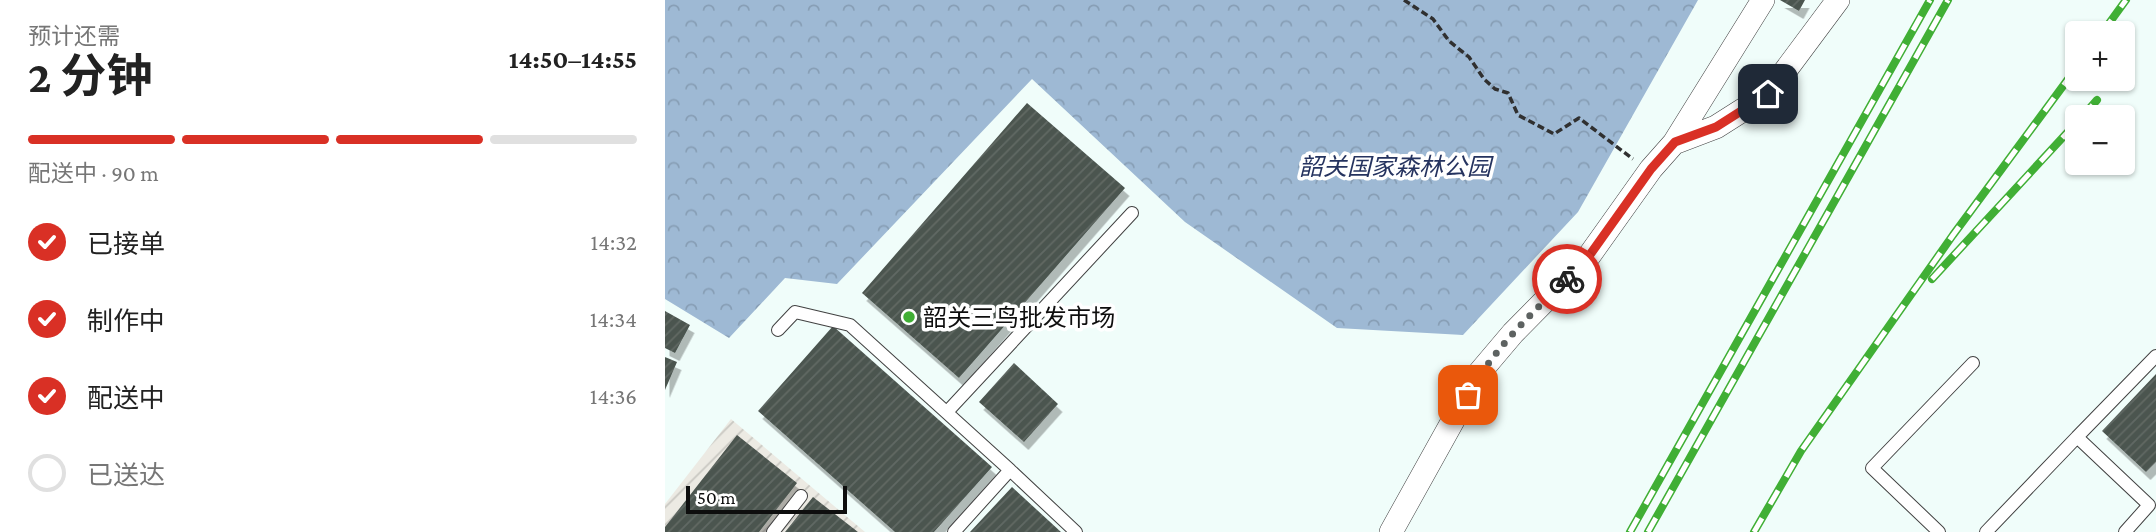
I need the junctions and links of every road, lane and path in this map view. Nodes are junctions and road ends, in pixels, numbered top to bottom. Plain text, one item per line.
1 (1404, 0) edge
2 (1763, 0) edge
3 (1838, 0) edge
4 (1675, 142) junction
5 (1651, 169) junction
6 (1132, 213) dead end
7 (778, 330) dead end
8 (2156, 356) edge
9 (1973, 363) dead end
10 (947, 412) junction
11 (2077, 437) junction
12 (1010, 470) junction
13 (801, 496) dead end
14 (772, 532) edge
15 (954, 532) edge
16 (1076, 532) edge
17 (1391, 532) edge
18 (1939, 532) edge
19 (1986, 532) edge
20 (2125, 532) edge

1 - 5 path
2 - 4 street
3 - 4 street
4 - 5 street
5 - 17 street
6 - 10 lane
7 - 10 lane
8 - 11 lane
9 - 18 lane
10 - 12 lane
11 - 19 lane
11 - 20 lane
12 - 15 lane
12 - 16 lane
13 - 14 lane

